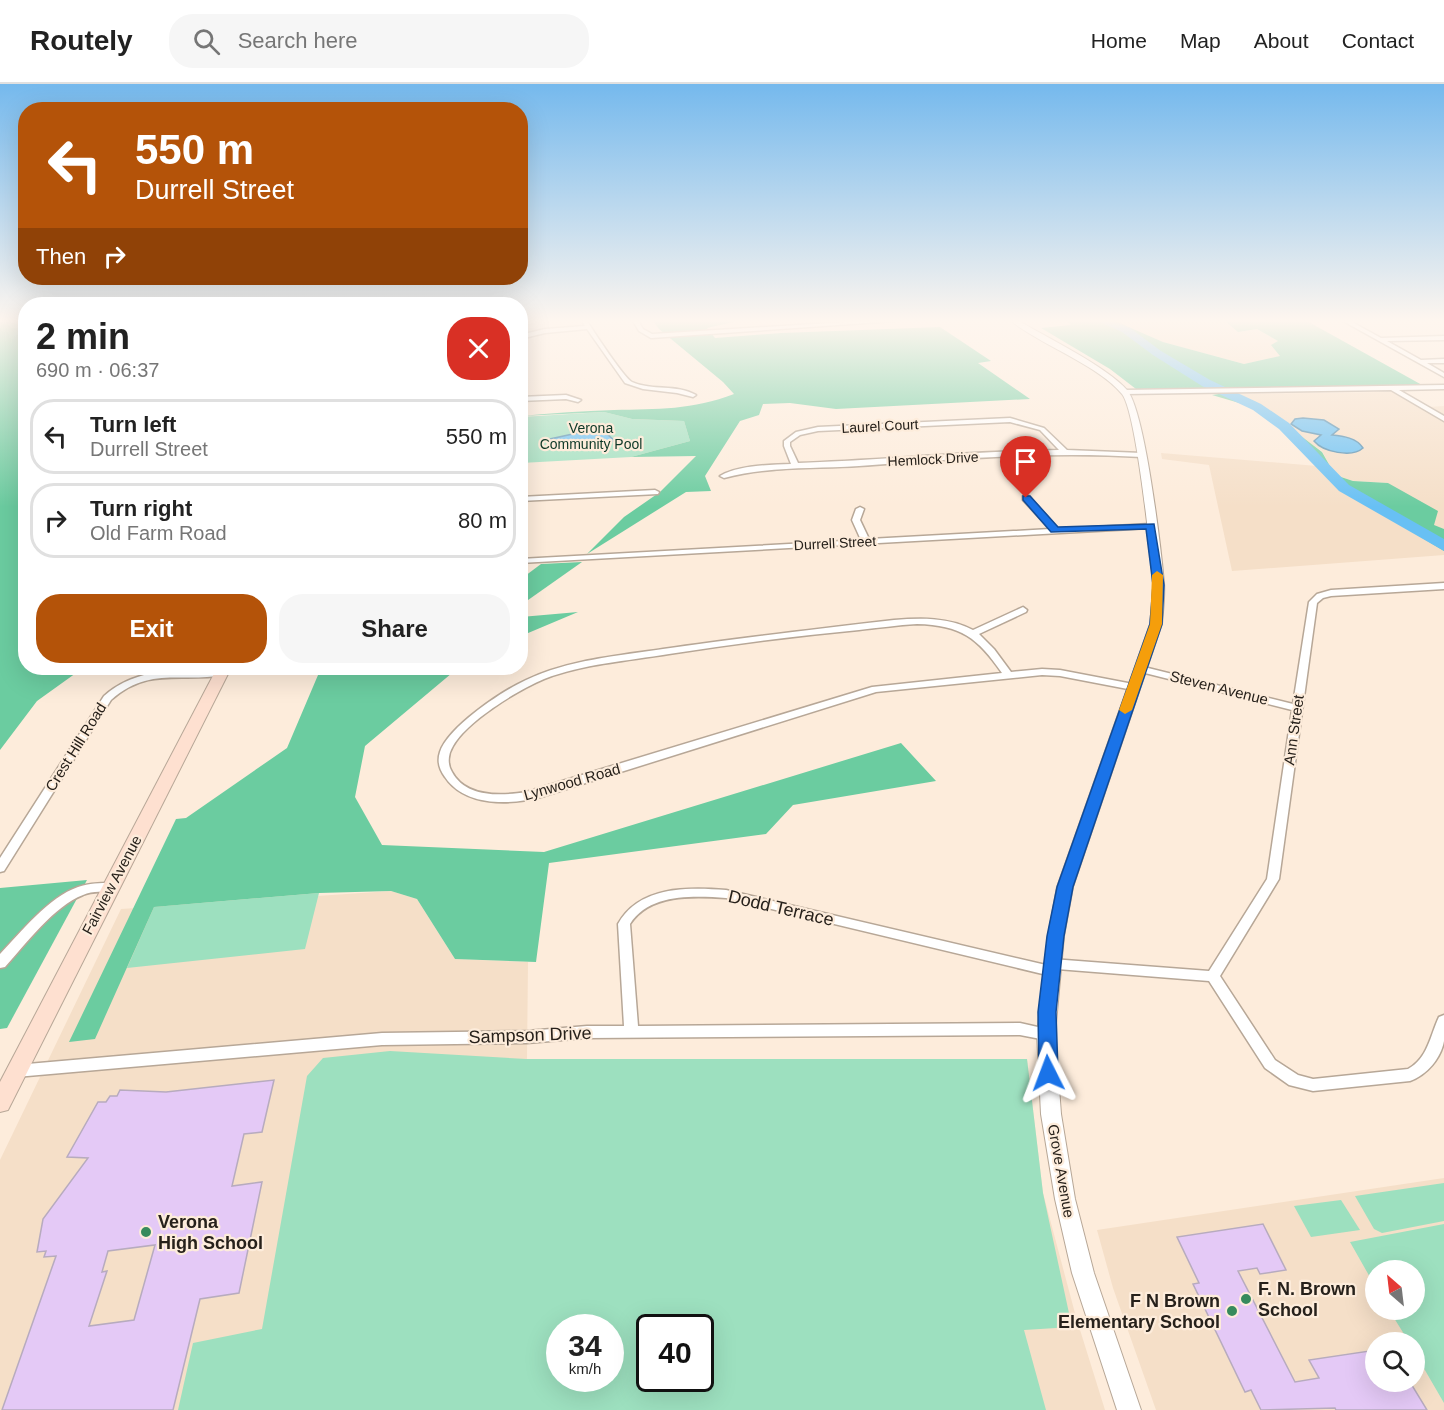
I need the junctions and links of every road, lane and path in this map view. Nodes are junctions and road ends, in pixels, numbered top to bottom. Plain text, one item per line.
1 (630, 383) edge
2 (1112, 383) edge
3 (1444, 387) edge
4 (1394, 389) junction
5 (1125, 392) junction
6 (693, 395) dead end
7 (528, 399) edge
8 (578, 400) dead end
9 (1444, 419) edge
10 (1065, 452) junction
11 (1142, 455) junction
12 (796, 467) junction
13 (724, 476) dead end
14 (655, 492) dead end
15 (1026, 498) dead end
16 (528, 499) edge
17 (860, 509) dead end
18 (1150, 526) junction
19 (1055, 530) junction
20 (866, 541) junction
21 (528, 561) edge
22 (1444, 586) edge
23 (1023, 610) dead end
24 (973, 634) junction
25 (1140, 669) junction
26 (164, 675) edge
27 (220, 675) edge
28 (1008, 675) junction
29 (1133, 687) junction
30 (1297, 708) junction
31 (0, 868) edge
32 (111, 887) junction
33 (0, 963) edge
34 (1052, 968) junction
35 (1214, 976) junction
36 (1444, 1021) edge
37 (631, 1032) junction
38 (1046, 1034) junction
39 (16, 1071) junction
40 (0, 1103) edge
41 (1129, 1410) edge

1 - 6 street
2 - 5 street
3 - 4 street
4 - 5 street
4 - 9 street
5 - 11 street, Grove Avenue
7 - 8 street
10 - 11 street, Hemlock Drive
10 - 12 street, Hemlock Drive
10 - 12 street, Laurel Court
11 - 18 street, Grove Avenue
12 - 13 street, Hemlock Drive
14 - 16 street
15 - 19 street
17 - 20 street
18 - 19 street, Durrell Street
18 - 25 street, Grove Avenue
19 - 20 street, Durrell Street
20 - 21 street, Durrell Street
22 - 30 street, Ann Street
23 - 24 street
24 - 28 street, Lynwood Road
24 - 28 street, Lynwood Road
25 - 29 street, Grove Avenue
25 - 30 street, Steven Avenue
26 - 31 street, Crest Hill Road
27 - 32 main road, Fairview Avenue
28 - 29 street, Lynwood Road
29 - 34 street, Grove Avenue
30 - 35 street, Ann Street
32 - 33 street
32 - 39 main road, Fairview Avenue
34 - 35 street, Dodd Terrace
34 - 37 street, Dodd Terrace
34 - 38 street, Grove Avenue
35 - 36 street
37 - 38 street, Sampson Drive
37 - 39 street, Sampson Drive
38 - 41 street, Grove Avenue
39 - 40 main road, Fairview Avenue

